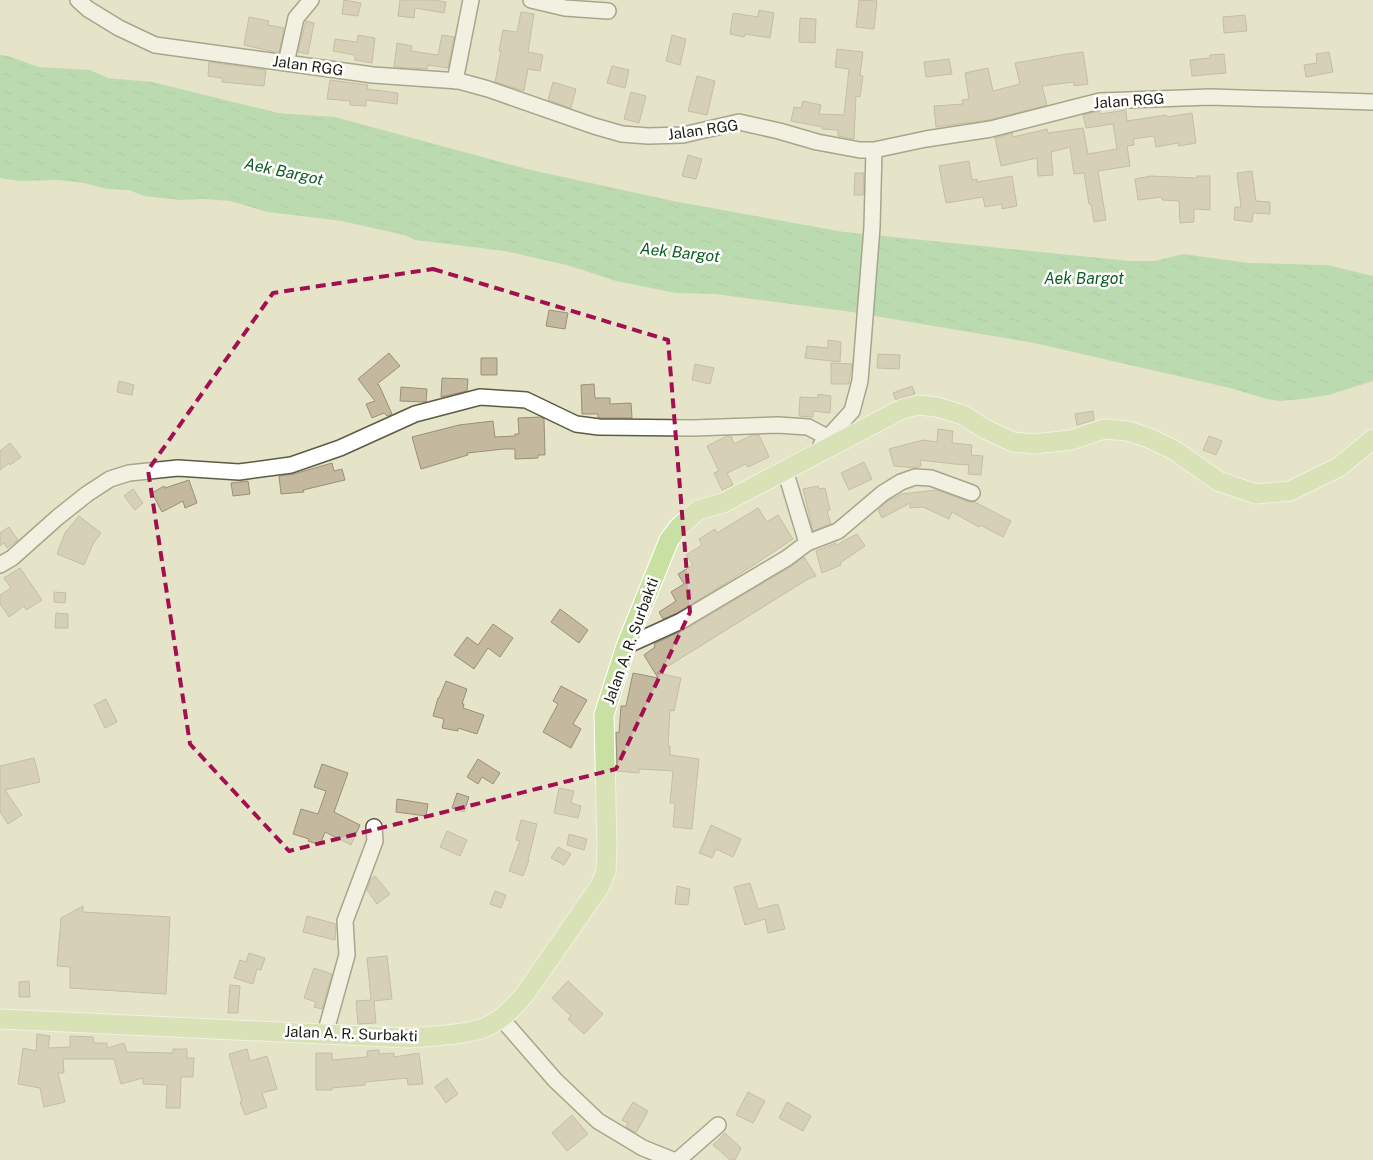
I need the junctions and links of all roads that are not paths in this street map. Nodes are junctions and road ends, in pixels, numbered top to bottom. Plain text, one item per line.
1 (78, 0) edge
2 (311, 0) edge
3 (471, 0) edge
4 (531, 0) edge
5 (608, 10) dead end
6 (286, 63) junction
7 (454, 80) junction
8 (1373, 102) edge
9 (874, 150) junction
10 (827, 437) junction
11 (1373, 439) edge
12 (810, 457) junction
13 (785, 470) junction
14 (972, 493) dead end
15 (807, 543) junction
16 (0, 565) edge
17 (626, 646) junction
18 (374, 827) dead end
19 (501, 1018) junction
20 (0, 1019) edge
21 (325, 1034) junction
22 (718, 1124) dead end
23 (673, 1160) edge
24 (678, 1160) edge

1 - 6 street, Jalan RGG
2 - 6 street
3 - 7 street
4 - 5 street
6 - 7 street, Jalan RGG
7 - 9 street, Jalan RGG
8 - 9 street, Jalan RGG
9 - 10 street
10 - 12 street
10 - 16 street
11 - 12 main road, Jalan A. R. Surbakti
12 - 13 main road, Jalan A. R. Surbakti
13 - 15 street
13 - 17 main road, Jalan A. R. Surbakti
14 - 15 street
15 - 17 street
17 - 19 main road, Jalan A. R. Surbakti
18 - 21 street
19 - 21 main road, Jalan A. R. Surbakti
19 - 23 street
20 - 21 main road, Jalan A. R. Surbakti
22 - 24 street

